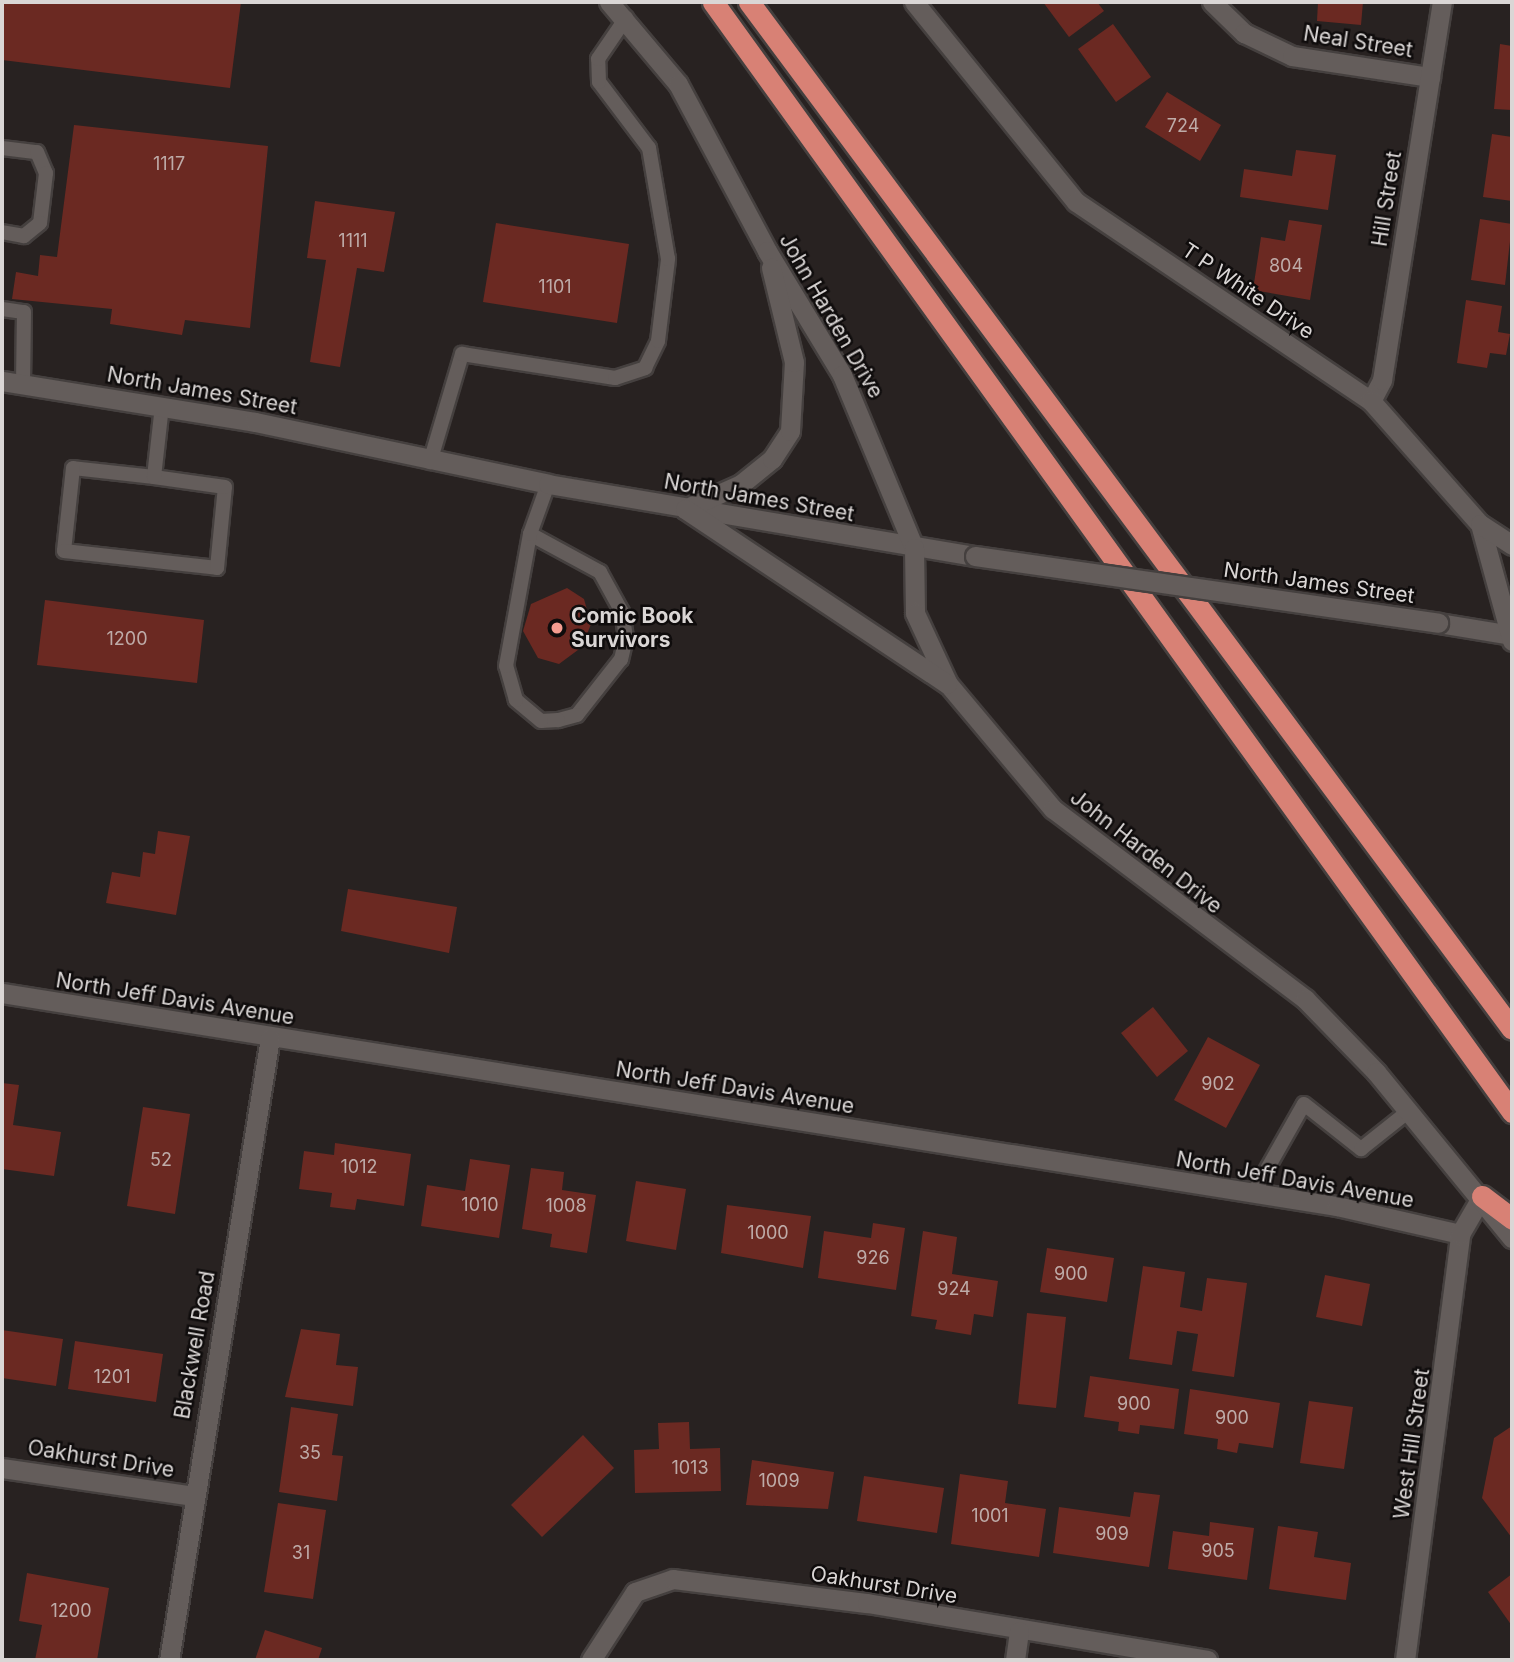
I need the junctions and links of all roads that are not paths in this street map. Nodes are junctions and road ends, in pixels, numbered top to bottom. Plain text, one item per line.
1 (609, 2) edge
2 (713, 2) edge
3 (749, 2) edge
4 (914, 2) edge
5 (1212, 2) edge
6 (1442, 2) edge
7 (626, 18) junction
8 (1430, 76) junction
9 (2, 148) edge
10 (2, 232) edge
11 (767, 251) junction
12 (2, 309) edge
13 (2, 381) edge
14 (23, 384) junction
15 (1371, 401) junction
16 (162, 407) junction
17 (430, 462) junction
18 (154, 477) junction
19 (548, 484) junction
20 (685, 509) junction
21 (1480, 524) junction
22 (530, 534) junction
23 (1512, 545) edge
24 (914, 548) junction
25 (1512, 637) edge
26 (948, 684) junction
27 (2, 993) edge
28 (1512, 1029) edge
29 (270, 1038) junction
30 (1409, 1111) junction
31 (1512, 1112) edge
32 (1252, 1194) junction
33 (1482, 1196) junction
34 (1512, 1219) edge
35 (1460, 1234) junction
36 (1512, 1238) edge
37 (2, 1468) edge
38 (193, 1496) junction
39 (1019, 1631) junction
40 (169, 1660) edge
41 (591, 1660) edge
42 (1015, 1660) edge
43 (1207, 1660) edge
44 (1405, 1660) edge

1 - 7 street, John Harden Drive
2 - 31 highway
3 - 28 highway
4 - 15 street, T P White Drive
5 - 8 street, Neal Street
6 - 8 street, Hill Street
7 - 11 street, John Harden Drive
7 - 17 lane
8 - 15 street, Hill Street
9 - 10 lane
11 - 20 street
11 - 24 street, John Harden Drive
12 - 14 lane
13 - 14 street, North James Street
14 - 16 street, North James Street
15 - 21 street, T P White Drive
16 - 17 street, North James Street
16 - 18 lane
17 - 19 street, North James Street
18 - 18 lane
19 - 20 street, North James Street
19 - 22 lane
20 - 24 street, North James Street
20 - 26 street
21 - 23 street
21 - 25 street, T P White Drive
22 - 22 lane
24 - 25 street, North James Street, bridge
24 - 26 street, John Harden Drive
26 - 30 street, John Harden Drive
27 - 29 street, North Jeff Davis Avenue
29 - 32 street, North Jeff Davis Avenue
29 - 38 street, Blackwell Road
30 - 32 lane
30 - 33 street, John Harden Drive
32 - 35 street, North Jeff Davis Avenue
33 - 34 highway
33 - 35 street
33 - 36 street, John Harden Drive
35 - 44 street, West Hill Street
37 - 38 street, Oakhurst Drive
38 - 40 street, Blackwell Road
39 - 41 street, Oakhurst Drive
39 - 42 street
39 - 43 street, Oakhurst Drive

